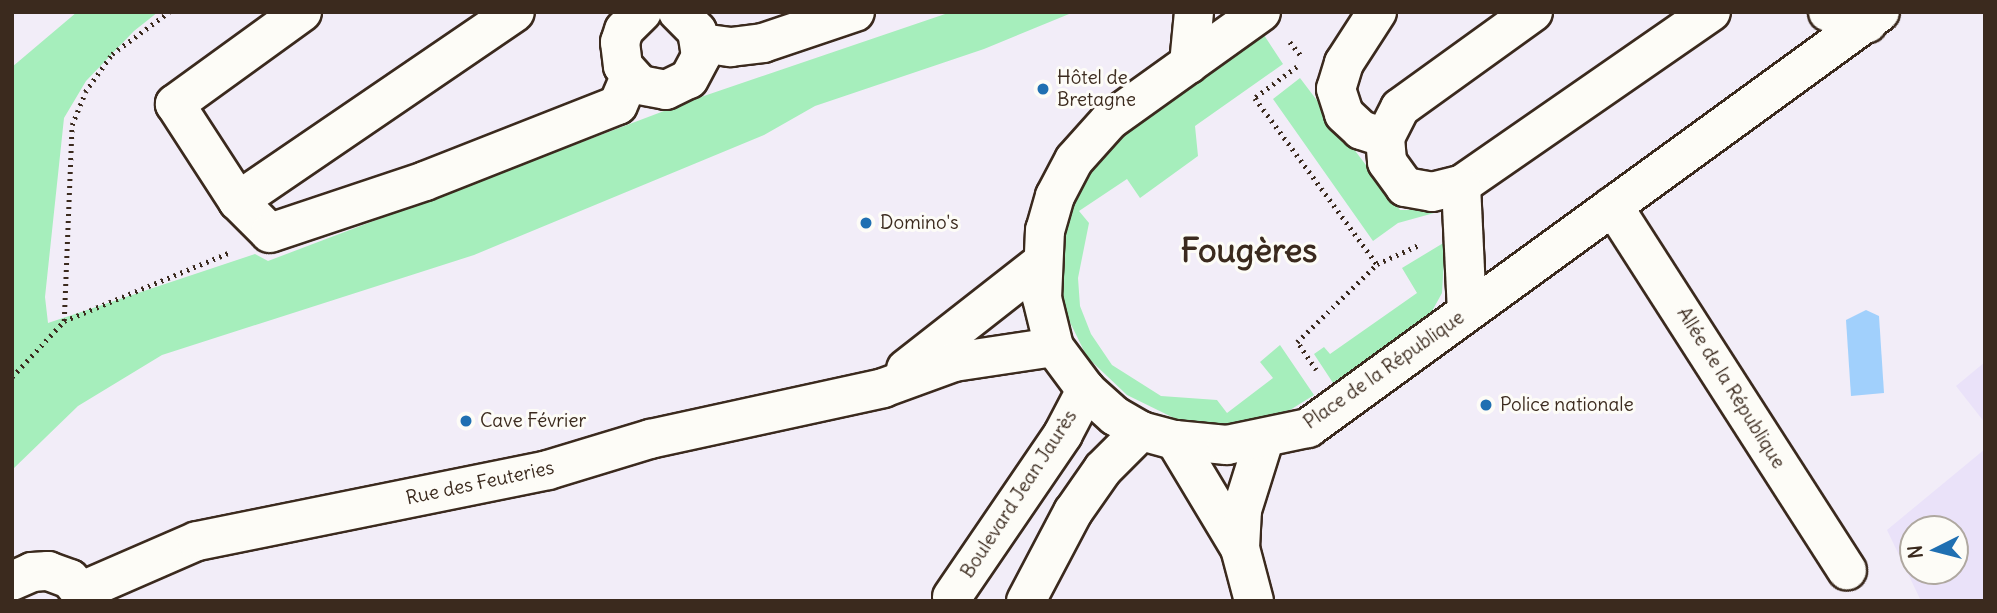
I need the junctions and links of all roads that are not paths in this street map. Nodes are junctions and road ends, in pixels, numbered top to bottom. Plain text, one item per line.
1 (302, 12) edge
2 (515, 12) edge
3 (642, 12) edge
4 (678, 12) edge
5 (855, 12) edge
6 (1195, 12) edge
7 (1261, 12) edge
8 (1377, 12) edge
9 (1533, 12) edge
10 (1711, 12) edge
11 (1828, 12) edge
12 (1873, 18) edge
13 (701, 43) junction
14 (1189, 64) junction
15 (630, 77) junction
16 (1385, 138) junction
17 (1461, 185) junction
18 (238, 201) junction
19 (1613, 206) junction
20 (1041, 263) junction
21 (1467, 311) junction
22 (1054, 347) junction
23 (883, 388) junction
24 (1086, 390) junction
25 (1158, 436) junction
26 (1265, 440) junction
27 (1240, 548) junction
28 (1847, 570) dead end
29 (12, 581) edge
30 (85, 596) edge
31 (961, 599) edge
32 (1026, 601) edge
33 (1254, 601) edge

1 - 18 main road
2 - 18 main road
3 - 15 main road
4 - 13 main road
5 - 13 main road
6 - 14 main road
7 - 14 main road
8 - 16 main road
9 - 16 main road
10 - 17 main road
11 - 12 main road
12 - 19 main road, Place de la République
13 - 15 main road
14 - 20 main road
15 - 18 main road
16 - 17 main road
17 - 21 main road
19 - 21 main road, Place de la République
19 - 28 main road, Allée de la République
20 - 22 main road
20 - 23 main road, Rue des Feuteries
21 - 26 main road, Place de la République
22 - 23 main road, Rue des Feuteries
22 - 24 main road
23 - 30 main road, Rue des Feuteries
24 - 25 main road
24 - 31 main road, Boulevard Jean Jaurès
25 - 26 main road, Place de la République
25 - 27 main road
25 - 32 main road
26 - 27 main road
27 - 33 main road
29 - 30 main road

